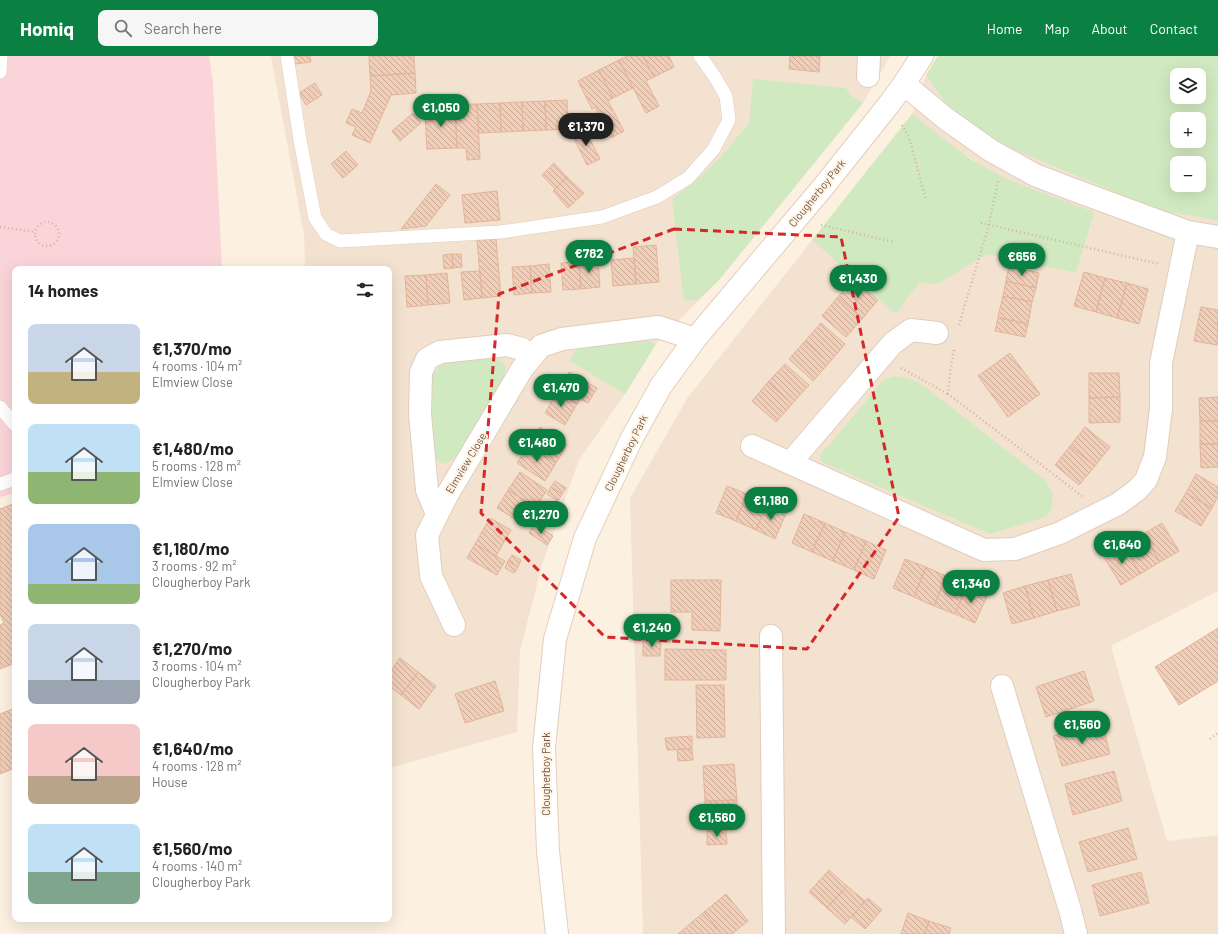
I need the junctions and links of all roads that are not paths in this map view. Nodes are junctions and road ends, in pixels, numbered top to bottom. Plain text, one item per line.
1 (1, 56) edge
2 (287, 56) edge
3 (700, 56) edge
4 (922, 56) edge
5 (0, 72) edge
6 (904, 84) junction
7 (1188, 232) junction
8 (1218, 237) edge
9 (946, 338) road end
10 (694, 339) junction
11 (533, 356) junction
12 (0, 406) edge
13 (12, 421) edge
14 (752, 446) dead end
15 (790, 463) junction
16 (12, 480) edge
17 (0, 484) edge
18 (437, 514) junction
19 (454, 625) dead end
20 (771, 636) dead end
21 (1002, 686) dead end
22 (557, 934) edge
23 (774, 934) edge
24 (1076, 934) edge

1 - 5 lane
2 - 3 lane
4 - 6 street, Clougherboy Park
6 - 7 street
6 - 10 street, Clougherboy Park
7 - 8 street
7 - 15 street
9 - 15 street
10 - 11 street, Elmview Close
10 - 22 street, Clougherboy Park
11 - 18 street, Elmview Close
11 - 18 street
12 - 13 lane
14 - 15 street
16 - 17 lane
18 - 19 street, Elmview Close
20 - 23 street
21 - 24 street

